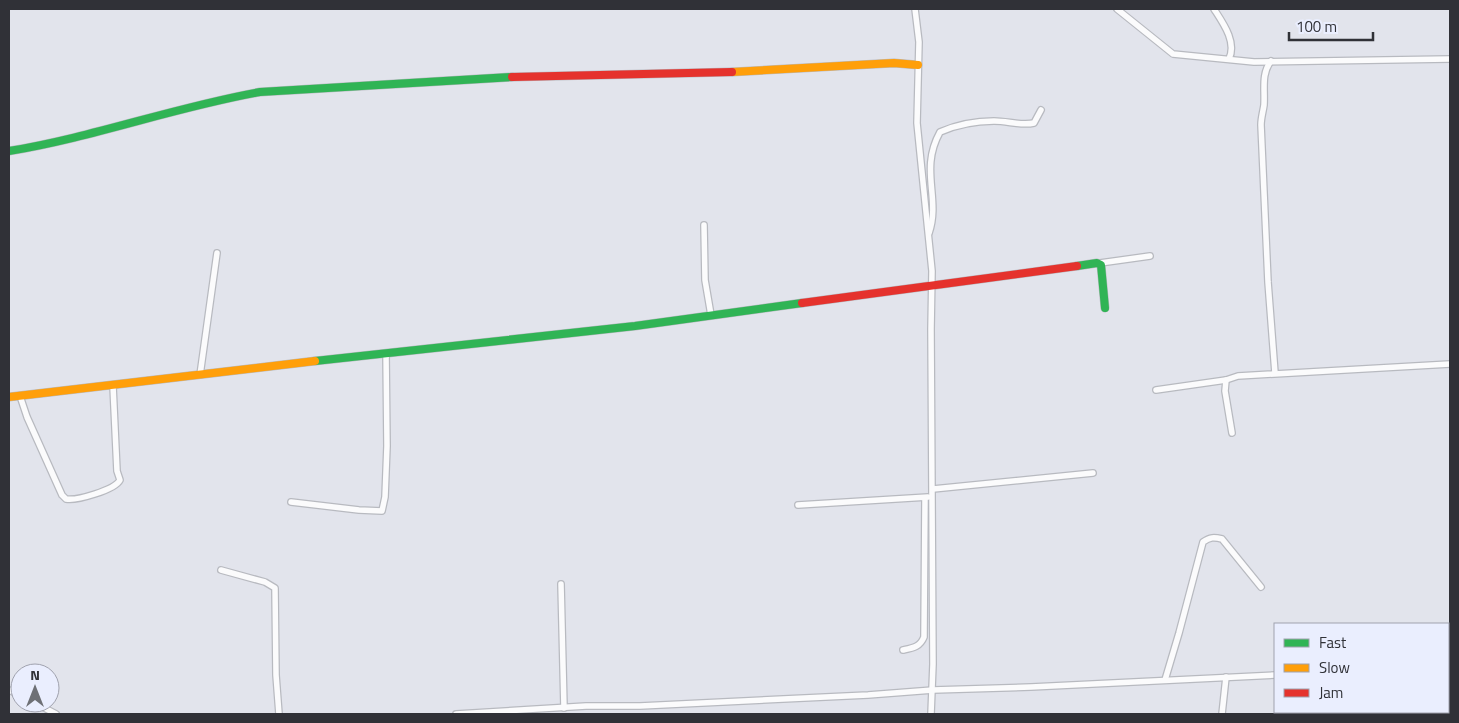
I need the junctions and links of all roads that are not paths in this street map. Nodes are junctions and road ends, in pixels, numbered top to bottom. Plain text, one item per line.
1 (915, 9) edge
2 (1117, 9) edge
3 (1214, 9) edge
4 (1229, 59) junction
5 (1450, 59) edge
6 (1271, 61) junction
7 (918, 65) junction
8 (1040, 110) dead end
9 (9, 151) edge
10 (704, 225) dead end
11 (928, 235) junction
12 (217, 253) dead end
13 (1150, 256) dead end
14 (1100, 263) junction
15 (932, 285) junction
16 (1106, 308) dead end
17 (711, 315) junction
18 (386, 353) junction
19 (1450, 364) edge
20 (1275, 373) junction
21 (200, 375) junction
22 (1226, 380) junction
23 (114, 386) junction
24 (1156, 390) dead end
25 (20, 396) junction
26 (9, 398) edge
27 (1232, 433) dead end
28 (1093, 472) dead end
29 (933, 489) junction
30 (933, 497) junction
31 (925, 498) junction
32 (291, 502) dead end
33 (798, 505) dead end
34 (221, 570) dead end
35 (561, 584) dead end
36 (1261, 587) dead end
37 (903, 650) dead end
38 (1274, 675) edge
39 (1226, 678) junction
40 (1165, 680) junction
41 (932, 690) junction
42 (564, 708) junction
43 (279, 714) edge
44 (456, 714) edge
45 (931, 714) edge
46 (1222, 714) edge

1 - 7 street
2 - 4 street
3 - 4 street
4 - 6 street
5 - 6 street
6 - 20 street
7 - 9 street
7 - 11 street
8 - 11 street
10 - 17 street
11 - 15 street
12 - 21 street
13 - 14 street
14 - 15 street
14 - 16 street
15 - 17 street
15 - 29 street
17 - 18 street
18 - 21 street
18 - 32 street
19 - 20 street
20 - 22 street
21 - 23 street
22 - 24 street
22 - 27 street
23 - 25 street
23 - 25 street
25 - 26 street
28 - 29 street
29 - 30 street
30 - 31 street
30 - 41 street
31 - 33 street
31 - 37 street
34 - 43 street
35 - 42 street
36 - 40 street
38 - 39 street
39 - 40 street
39 - 46 street
40 - 41 street
41 - 42 street
41 - 45 street
42 - 44 street

